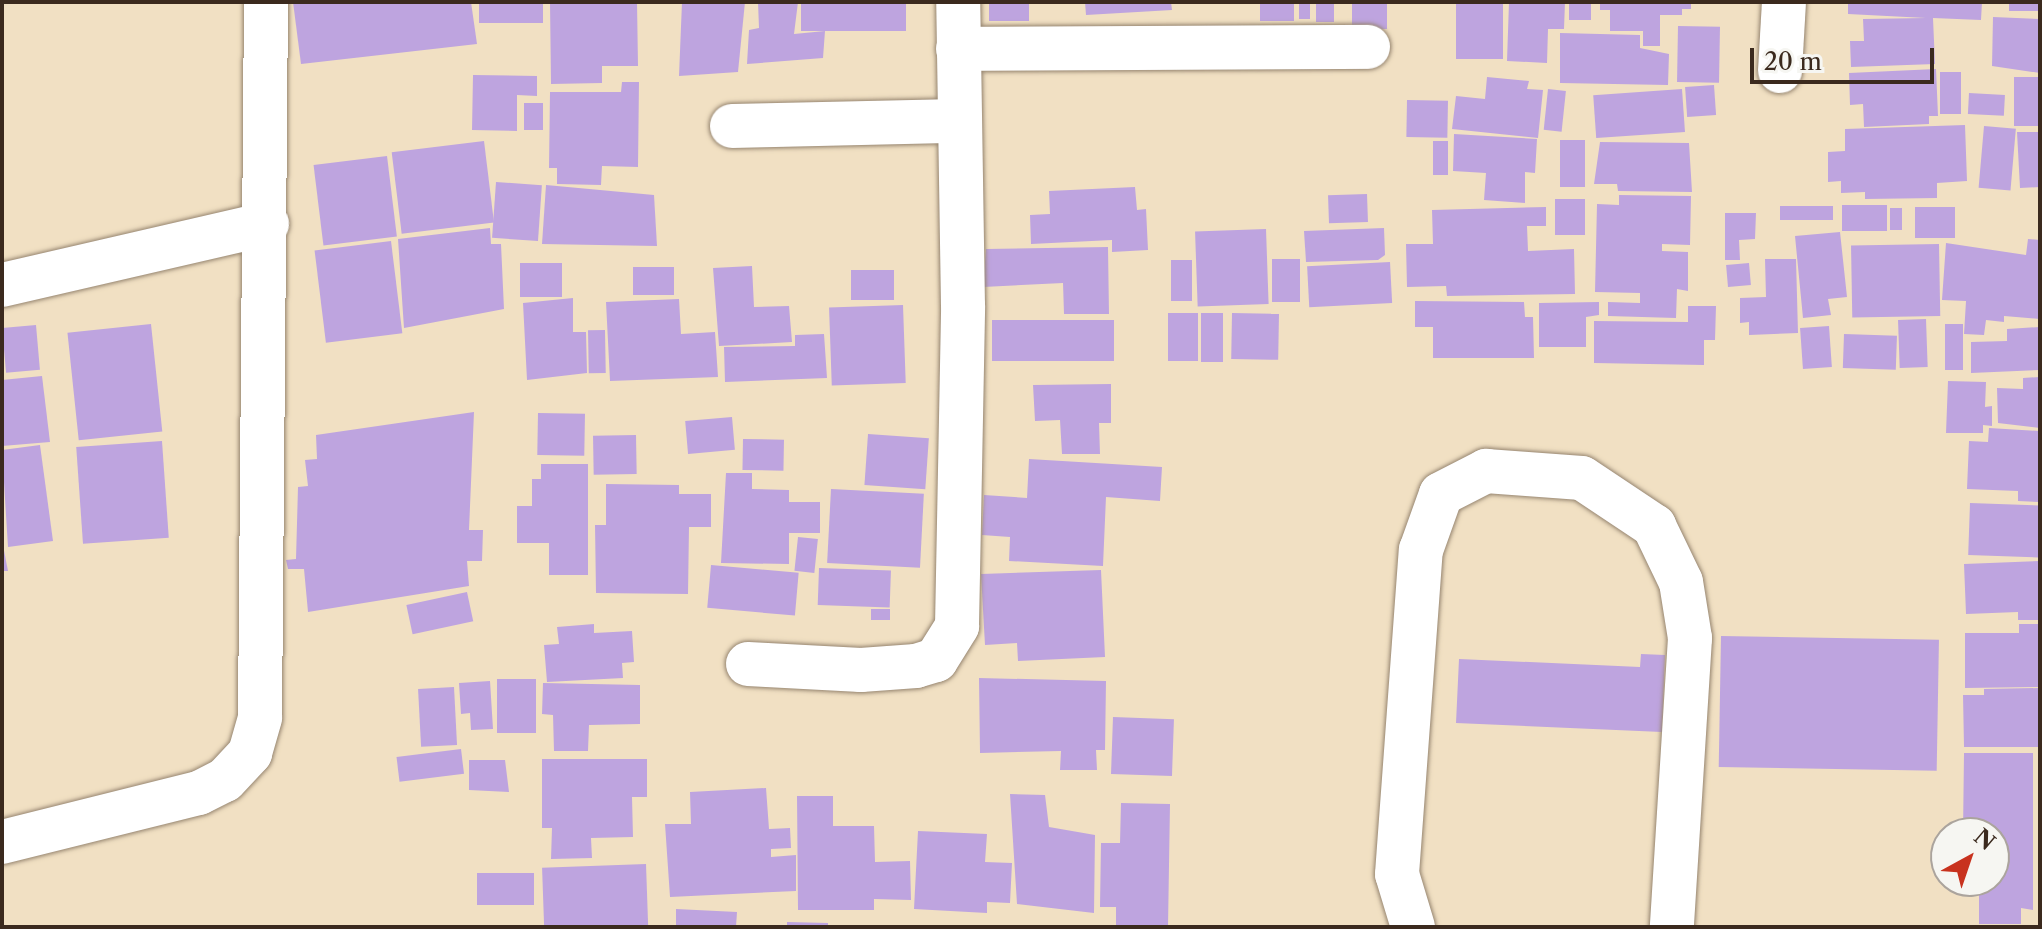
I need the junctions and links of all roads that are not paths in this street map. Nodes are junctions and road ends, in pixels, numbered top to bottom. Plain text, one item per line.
1 (266, 2) edge
2 (958, 2) edge
3 (1784, 2) edge
4 (1368, 47) dead end
5 (958, 49) junction
6 (1780, 71) dead end
7 (958, 121) junction
8 (732, 126) dead end
9 (267, 224) junction
10 (2, 285) edge
11 (748, 664) dead end
12 (2, 842) edge
13 (1413, 927) edge
14 (1672, 927) edge

1 - 9 street
2 - 5 street
3 - 6 street
4 - 5 street
5 - 7 street
7 - 8 street
7 - 11 street
9 - 10 street
9 - 12 street
13 - 14 street

